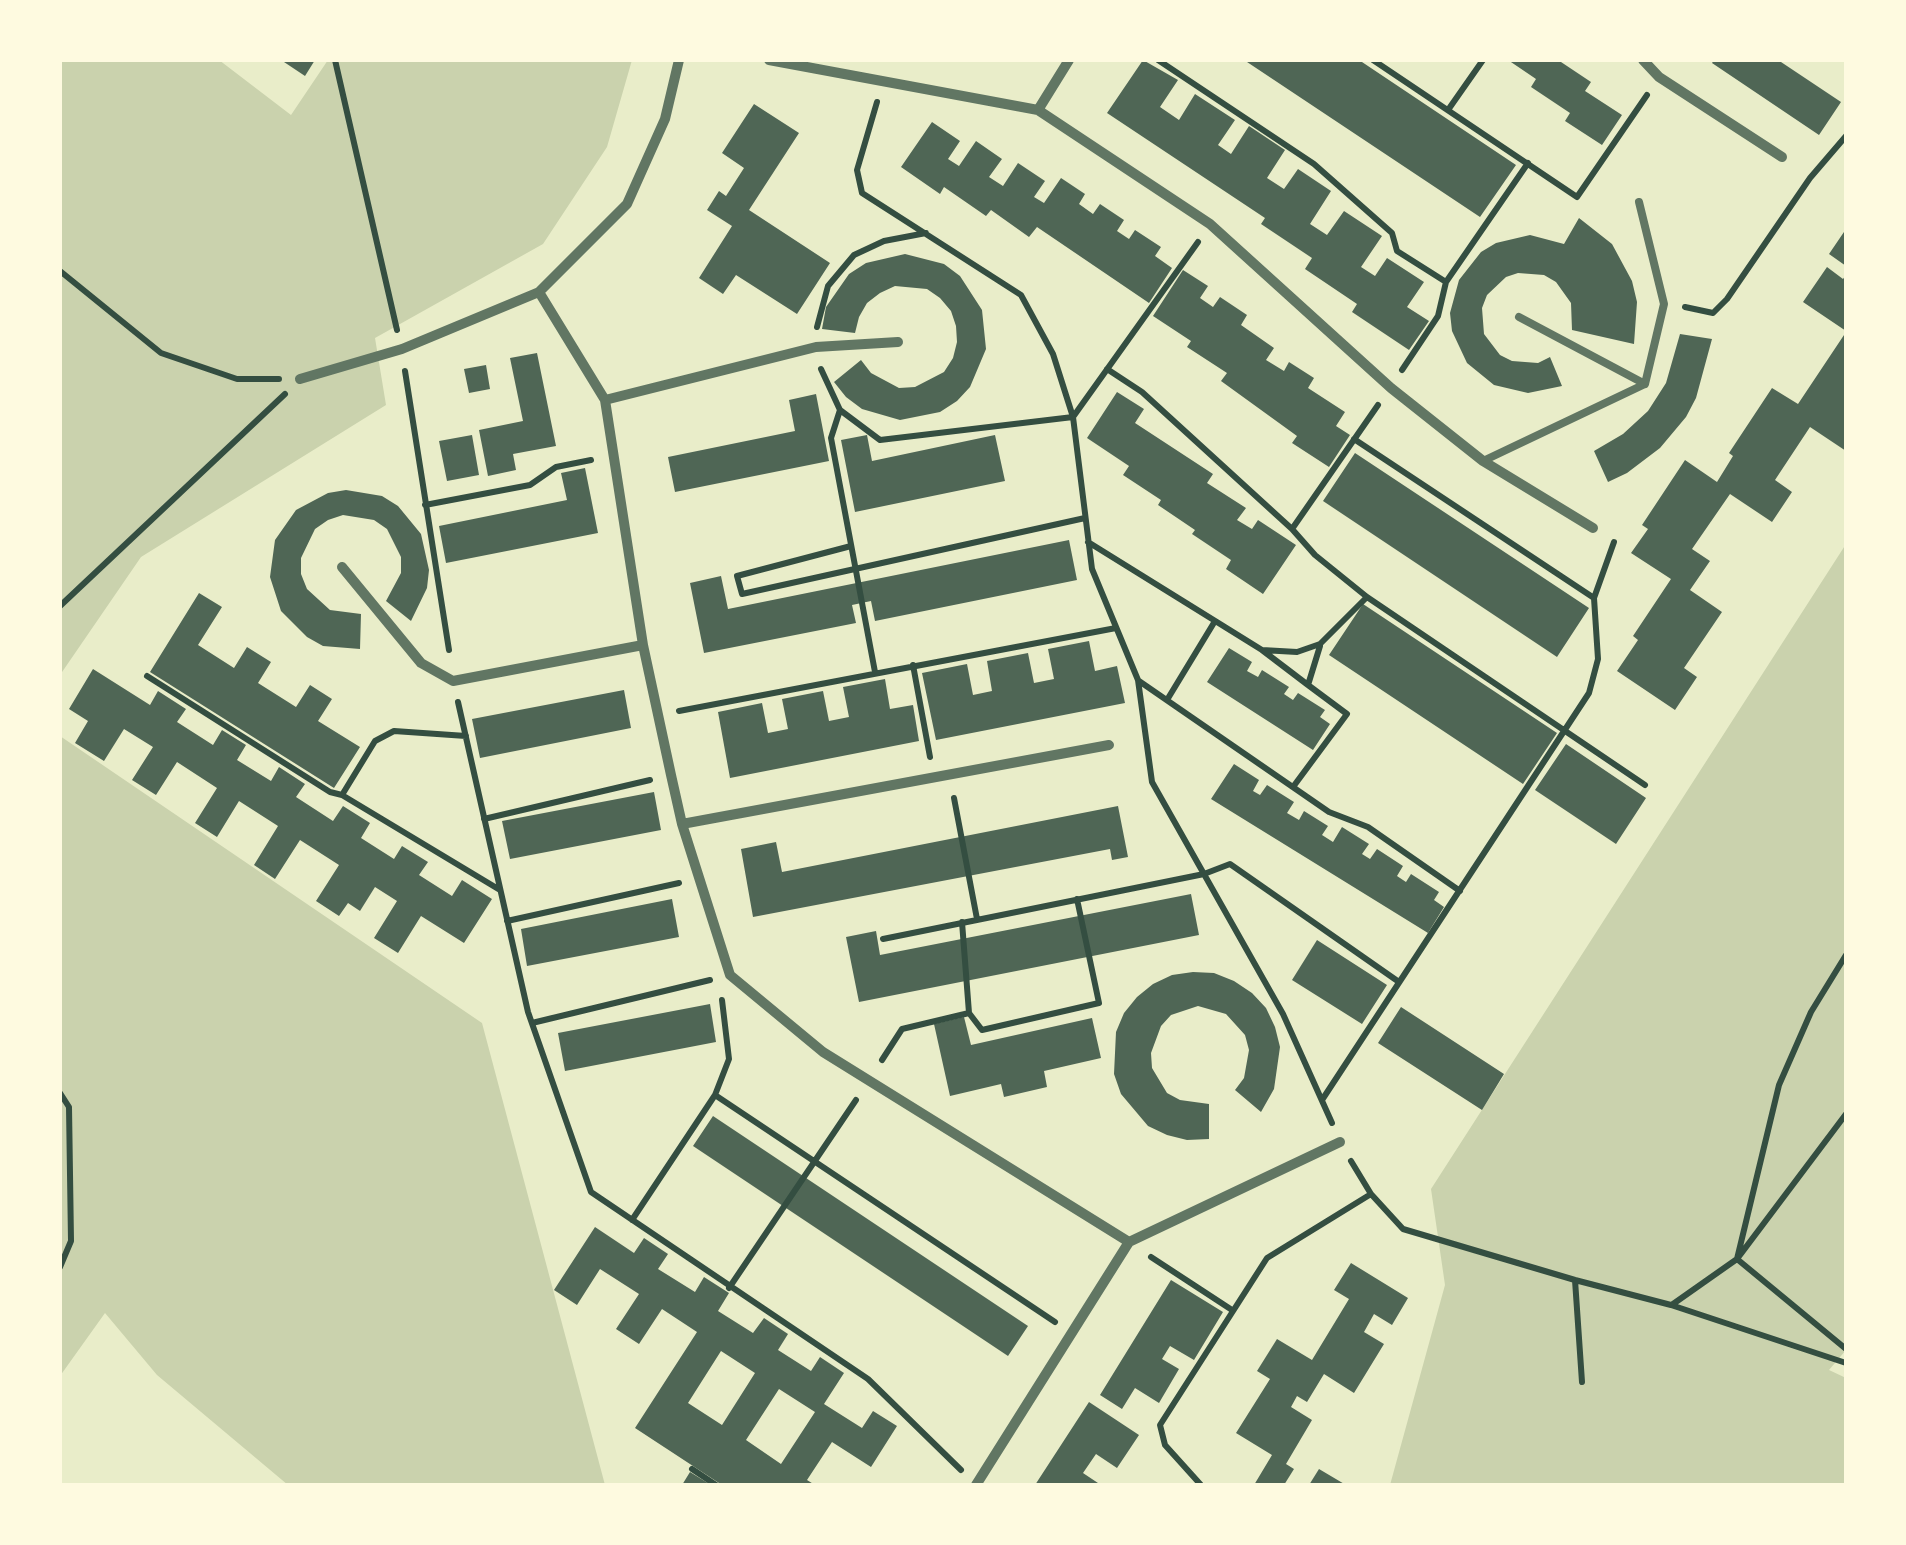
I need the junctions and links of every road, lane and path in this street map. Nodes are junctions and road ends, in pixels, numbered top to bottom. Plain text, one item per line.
1 (334, 60) edge
2 (679, 60) edge
3 (770, 60) edge
4 (1070, 60) edge
5 (1158, 60) edge
6 (1373, 60) edge
7 (1484, 60) edge
8 (1643, 60) edge
9 (1659, 77) junction
10 (883, 82) junction
11 (1038, 110) junction
12 (1448, 110) junction
13 (1846, 136) edge
14 (1846, 150) edge
15 (1829, 156) junction
16 (1782, 158) dead end
17 (1528, 164) junction
18 (1639, 202) dead end
19 (1210, 224) junction
20 (926, 234) junction
21 (60, 271) edge
22 (1446, 282) junction
23 (539, 292) junction
24 (1664, 304) junction
25 (1519, 317) dead end
26 (898, 342) dead end
27 (816, 347) junction
28 (402, 349) junction
29 (1108, 369) junction
30 (300, 379) junction
31 (1645, 384) junction
32 (1390, 388) junction
33 (605, 400) junction
34 (840, 410) junction
35 (1073, 417) junction
36 (1354, 439) junction
37 (614, 456) junction
38 (1483, 461) junction
39 (426, 505) junction
40 (1086, 518) junction
41 (1292, 528) junction
42 (1593, 528) joint
43 (1088, 542) junction
44 (851, 546) junction
45 (342, 567) dead end
46 (856, 570) junction
47 (1367, 596) junction
48 (1594, 598) junction
49 (60, 606) edge
50 (1215, 620) junction
51 (1116, 628) junction
52 (643, 644) junction
53 (1320, 644) junction
54 (1262, 650) junction
55 (914, 665) junction
56 (875, 672) junction
57 (147, 676) dead end
58 (453, 680) junction
59 (1138, 680) junction
60 (1308, 685) junction
61 (1167, 700) junction
62 (658, 715) junction
63 (1566, 731) junction
64 (466, 736) junction
65 (1109, 745) dead end
66 (671, 775) junction
67 (950, 776) junction
68 (934, 779) junction
69 (1645, 785) dead end
70 (1293, 787) junction
71 (342, 795) junction
72 (484, 818) junction
73 (682, 824) junction
74 (1204, 874) junction
75 (700, 878) junction
76 (500, 890) junction
77 (1460, 890) junction
78 (1077, 900) junction
79 (977, 920) junction
80 (507, 921) junction
81 (962, 922) junction
82 (883, 938) dead end
83 (1846, 955) edge
84 (730, 975) junction
85 (1399, 982) junction
86 (969, 1013) junction
87 (532, 1023) junction
88 (869, 1081) junction
89 (60, 1093) edge
90 (715, 1095) junction
91 (1321, 1100) junction
92 (1846, 1114) edge
93 (1340, 1142) junction
94 (814, 1164) junction
95 (1371, 1194) junction
96 (632, 1220) junction
97 (1129, 1242) junction
98 (1737, 1259) junction
99 (60, 1267) edge
100 (1575, 1280) junction
101 (729, 1288) junction
102 (1672, 1305) junction
103 (1232, 1310) junction
104 (1073, 1334) junction
105 (1846, 1348) edge
106 (1846, 1362) edge
107 (1582, 1382) dead end
108 (692, 1469) dead end
109 (716, 1485) edge
110 (976, 1485) edge
111 (1200, 1485) edge

1 - 28 path
2 - 23 street
3 - 10 street
4 - 11 street
5 - 22 path
6 - 12 path
7 - 12 path
8 - 9 street
9 - 16 street
9 - 17 path
10 - 11 street
10 - 20 path
11 - 19 street
12 - 17 path
13 - 15 path
14 - 15 path
15 - 24 path
17 - 22 path
18 - 24 lane
19 - 29 path
19 - 32 street
20 - 27 path
20 - 35 path
21 - 30 path
22 - 32 path
23 - 28 street
23 - 33 street
24 - 31 lane
25 - 31 lane
26 - 27 street
27 - 33 street
27 - 34 path
28 - 30 street
28 - 39 path
29 - 35 path
29 - 41 path
30 - 49 path
31 - 38 lane
32 - 36 path
32 - 38 street
33 - 37 street
34 - 35 path
34 - 44 path
35 - 40 path
36 - 41 path
36 - 48 path
37 - 39 path
37 - 52 street
38 - 42 street
39 - 58 path
40 - 43 path
40 - 46 path
41 - 47 path
42 - 48 path
43 - 50 path
43 - 51 path
44 - 46 path
44 - 46 path
45 - 58 street
46 - 56 path
47 - 53 path
47 - 63 path
48 - 63 path
50 - 54 path
50 - 61 path
51 - 55 path
51 - 59 path
52 - 58 street
52 - 62 street
53 - 54 path
53 - 60 path
54 - 60 path
55 - 56 path
55 - 68 path
56 - 62 path
57 - 71 path
58 - 64 path
59 - 61 path
59 - 74 path
60 - 70 path
61 - 70 path
62 - 66 street
63 - 69 path
63 - 77 path
64 - 71 path
64 - 72 path
65 - 67 street
66 - 72 path
66 - 73 street
67 - 68 street
67 - 79 path
68 - 73 street
70 - 77 path
71 - 76 path
72 - 76 path
73 - 75 street
74 - 78 path
74 - 85 path
74 - 91 path
75 - 80 path
75 - 84 street
76 - 80 path
77 - 85 path
78 - 79 path
78 - 86 path
79 - 81 path
80 - 87 path
81 - 82 path
81 - 86 path
83 - 98 path
84 - 87 path
84 - 88 street
84 - 90 path
85 - 91 path
86 - 88 path
87 - 96 path
88 - 94 path
88 - 97 street
89 - 99 path
90 - 94 path
90 - 96 path
91 - 93 path
92 - 98 path
93 - 95 path
93 - 97 street
94 - 101 path
94 - 104 path
95 - 100 path
95 - 103 path
96 - 101 path
97 - 103 path
97 - 104 street
98 - 102 path
98 - 105 path
100 - 102 path
100 - 107 path
101 - 110 path
102 - 106 path
103 - 111 path
104 - 110 street
108 - 109 path

